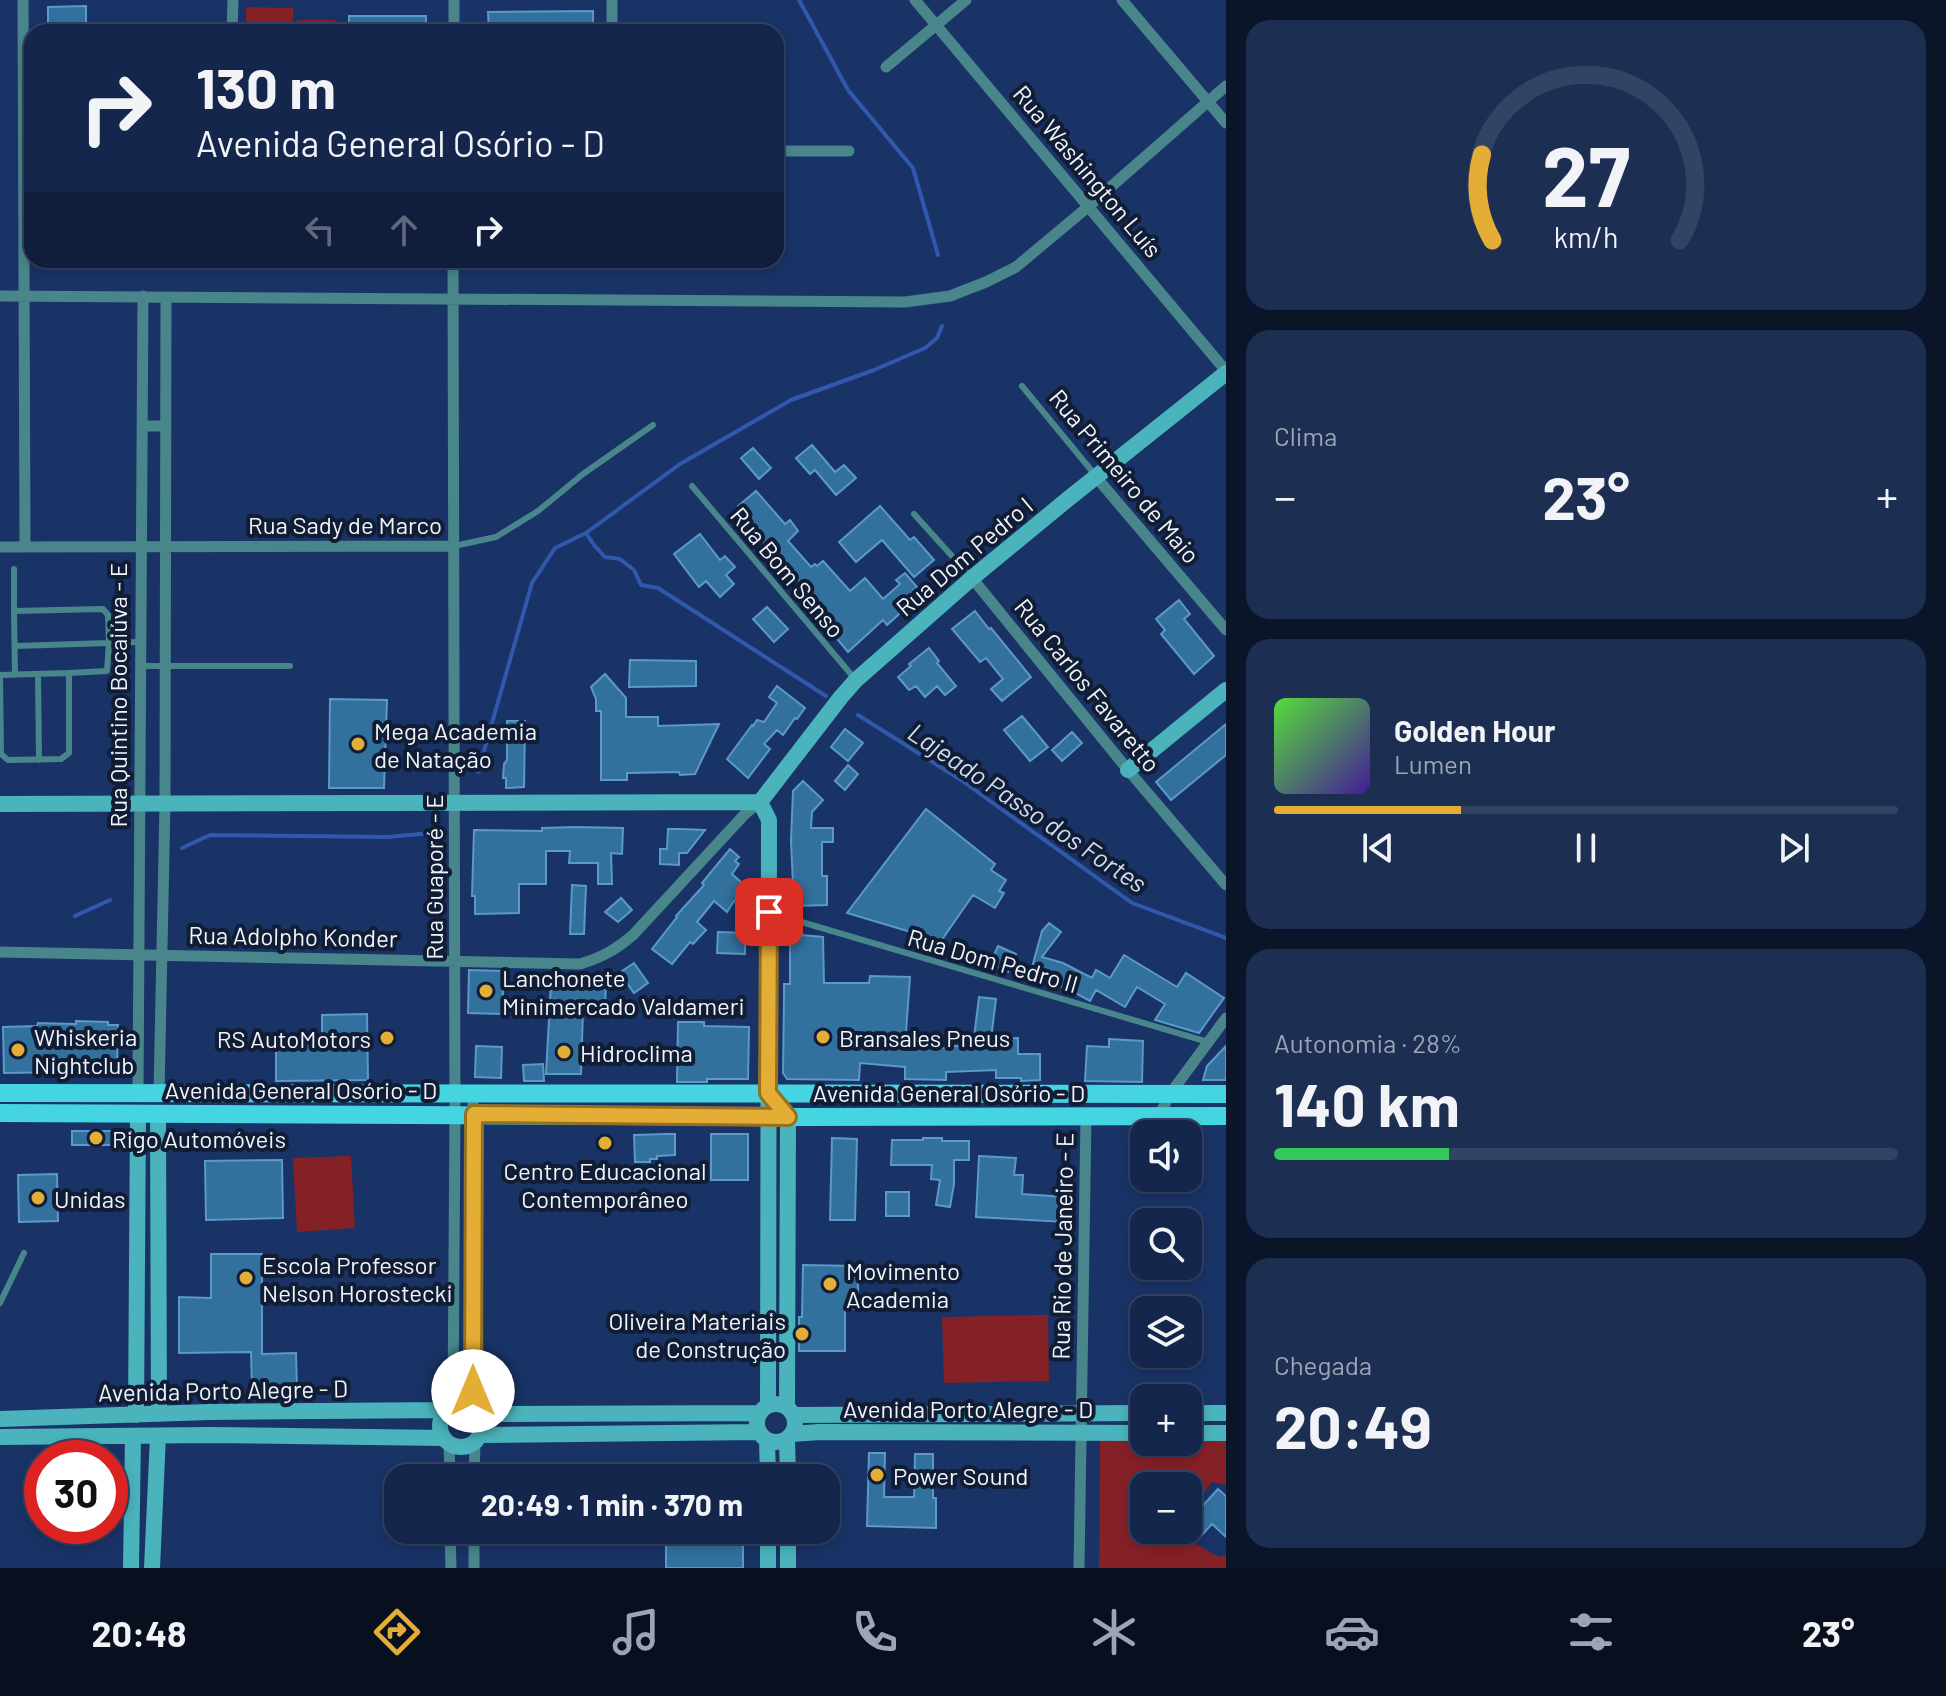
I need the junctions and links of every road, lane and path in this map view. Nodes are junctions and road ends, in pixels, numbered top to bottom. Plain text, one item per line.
1 (23, 0) edge
2 (233, 0) edge
3 (454, 0) edge
4 (612, 0) edge
5 (915, 0) edge
6 (966, 0) edge
7 (1122, 0) edge
8 (232, 24) edge
9 (454, 24) edge
10 (612, 24) edge
11 (936, 25) junction
12 (886, 67) dead end
13 (1226, 86) edge
14 (1208, 101) junction
15 (1226, 123) edge
16 (784, 151) edge
17 (849, 151) dead end
18 (1089, 206) junction
19 (453, 268) edge
20 (0, 296) edge
21 (24, 296) junction
22 (143, 296) junction
23 (166, 297) junction
24 (453, 300) junction
25 (1226, 372) edge
26 (1022, 386) dead end
27 (653, 425) dead end
28 (142, 426) junction
29 (166, 426) junction
30 (1096, 477) junction
31 (692, 486) dead end
32 (914, 514) dead end
33 (454, 546) junction
34 (0, 547) edge
35 (25, 547) junction
36 (142, 547) junction
37 (166, 547) junction
38 (14, 569) dead end
39 (972, 578) junction
40 (14, 611) junction
41 (1226, 630) edge
42 (141, 642) junction
43 (109, 643) junction
44 (16, 646) junction
45 (141, 666) junction
46 (166, 666) junction
47 (290, 666) dead end
48 (69, 673) junction
49 (38, 674) junction
50 (0, 675) edge
51 (15, 675) junction
52 (856, 680) junction
53 (1226, 690) edge
54 (39, 760) junction
55 (1128, 770) junction
56 (760, 802) junction
57 (0, 804) edge
58 (141, 804) junction
59 (165, 804) junction
60 (455, 804) junction
61 (1226, 885) edge
62 (769, 912) junction
63 (0, 952) edge
64 (139, 955) junction
65 (162, 956) junction
66 (455, 962) junction
67 (1226, 1018) edge
68 (1208, 1042) junction
69 (0, 1093) edge
70 (138, 1093) junction
71 (159, 1093) junction
72 (464, 1093) junction
73 (768, 1093) junction
74 (1170, 1094) junction
75 (1226, 1094) edge
76 (0, 1113) edge
77 (138, 1113) junction
78 (158, 1113) junction
79 (464, 1114) junction
80 (1086, 1116) junction
81 (1159, 1116) junction
82 (1226, 1116) edge
83 (768, 1117) junction
84 (788, 1117) junction
85 (137, 1225) junction
86 (159, 1225) junction
87 (24, 1253) dead end
88 (0, 1303) edge
89 (450, 1408) junction
90 (763, 1409) junction
91 (791, 1411) junction
92 (476, 1412) junction
93 (1082, 1412) junction
94 (1130, 1413) edge
95 (1202, 1413) edge
96 (1226, 1413) edge
97 (159, 1414) junction
98 (952, 1414) junction
99 (136, 1415) junction
100 (0, 1419) edge
101 (953, 1432) junction
102 (1082, 1433) junction
103 (1130, 1433) edge
104 (1202, 1433) edge
105 (1226, 1433) edge
106 (133, 1436) junction
107 (158, 1436) junction
108 (763, 1436) junction
109 (790, 1436) junction
110 (0, 1437) edge
111 (477, 1438) junction
112 (447, 1441) junction
113 (449, 1464) edge
114 (475, 1464) edge
115 (766, 1464) edge
116 (789, 1464) edge
117 (450, 1544) edge
118 (474, 1544) edge
119 (768, 1544) edge
120 (788, 1544) edge
121 (131, 1568) edge
122 (152, 1568) edge
123 (451, 1568) edge
124 (474, 1568) edge
125 (768, 1568) edge
126 (788, 1568) edge
127 (1079, 1568) edge

1 - 21 street
2 - 8 street
3 - 9 street
4 - 10 street
5 - 11 street, Rua Washington Luís
6 - 11 street
7 - 14 street
11 - 12 street
11 - 18 street, Rua Washington Luís
13 - 14 street
14 - 15 street
14 - 18 street
16 - 17 street
18 - 24 street
18 - 25 street, Rua Washington Luís
19 - 24 street, Rua Guaporé - E
20 - 21 street
21 - 22 street
21 - 35 street
22 - 23 street
22 - 28 street, Rua Quintino Bocaiúva - E
23 - 24 street
23 - 29 street, Rua Quintino Bocaiúva - E
24 - 33 street, Rua Guaporé - E
25 - 30 street, Rua Dom Pedro I
26 - 30 lane, Rua Primeiro de Maio
27 - 33 lane, Rua Sady de Marco
28 - 29 street
28 - 36 street, Rua Quintino Bocaiúva - E
29 - 37 street, Rua Quintino Bocaiúva - E
30 - 39 street, Rua Dom Pedro I
30 - 41 street, Rua Primeiro de Maio
31 - 52 lane, Rua Bom Senso
32 - 39 lane, Rua Carlos Favaretto
33 - 37 street, Rua Sady de Marco
33 - 60 street, Rua Guaporé - E
34 - 35 street, Rua Sady de Marco
35 - 36 street, Rua Sady de Marco
36 - 37 street, Rua Sady de Marco
36 - 42 street, Rua Quintino Bocaiúva - E
37 - 46 street, Rua Quintino Bocaiúva - E
38 - 40 lane
39 - 52 street, Rua Dom Pedro I
39 - 55 street, Rua Carlos Favaretto
40 - 43 lane
40 - 44 lane
42 - 43 lane
42 - 45 street, Rua Quintino Bocaiúva - E
43 - 44 lane
43 - 48 lane
44 - 51 lane
45 - 46 lane
45 - 58 street, Rua Quintino Bocaiúva - E
46 - 47 lane
46 - 59 street, Rua Quintino Bocaiúva - E
48 - 49 lane
48 - 54 lane
49 - 51 lane
49 - 54 lane
50 - 51 lane
50 - 54 lane
52 - 56 street, Rua Dom Pedro I
53 - 55 street
55 - 61 street, Rua Carlos Favaretto
56 - 60 street
56 - 62 street
56 - 66 street, Rua Adolpho Konder
57 - 58 street
58 - 59 street
58 - 64 street, Rua Quintino Bocaiúva - E
59 - 60 street
59 - 65 street, Rua Quintino Bocaiúva - E
60 - 66 street, Rua Guaporé - E
62 - 68 lane, Rua Dom Pedro II
62 - 73 street
63 - 64 street, Rua Adolpho Konder
64 - 65 street, Rua Adolpho Konder
64 - 70 street, Rua Quintino Bocaiúva - E
65 - 66 street, Rua Adolpho Konder
65 - 71 street, Rua Quintino Bocaiúva - E
66 - 72 street, Rua Guaporé - E
67 - 68 street
68 - 74 street
69 - 70 main road, Avenida General Osório - D
70 - 71 main road, Avenida General Osório - D
71 - 72 main road, Avenida General Osório - D
72 - 73 main road, Avenida General Osório - D
72 - 79 street, Rua Guaporé - E
72 - 79 street, Rua Guaporé - E
73 - 74 main road, Avenida General Osório - D
73 - 83 street
73 - 84 street
74 - 75 main road, Avenida General Osório - D
74 - 81 street
76 - 77 main road, Avenida General Osório - D
77 - 78 main road, Avenida General Osório - D
77 - 85 street
78 - 79 main road, Avenida General Osório - D
78 - 86 street
79 - 83 main road, Avenida General Osório - D
79 - 89 street, Rua Guaporé - E
79 - 92 street, Rua Guaporé - E
80 - 81 main road, Avenida General Osório - D
80 - 84 main road, Avenida General Osório - D
80 - 93 street, Rua Rio de Janeiro - E
81 - 82 main road, Avenida General Osório - D
83 - 84 main road, Avenida General Osório - D
83 - 90 street
84 - 91 street
85 - 86 street
85 - 99 street
86 - 97 street
87 - 88 lane
89 - 92 street
89 - 97 street, Avenida Porto Alegre - D
89 - 112 street
90 - 91 street
90 - 92 street
90 - 108 street
91 - 98 street, Avenida Porto Alegre - D
91 - 109 street
92 - 111 street
93 - 94 street, Avenida Porto Alegre - D
93 - 98 street, Avenida Porto Alegre - D
93 - 102 street, Rua Rio de Janeiro - E
95 - 96 street
97 - 99 street, Avenida Porto Alegre - D
98 - 101 street
99 - 100 street, Avenida Porto Alegre - D
101 - 102 street, Avenida Porto Alegre - D
101 - 109 street, Avenida Porto Alegre - D
102 - 103 street, Avenida Porto Alegre - D
102 - 127 street, Rua Rio de Janeiro - E
104 - 105 street
106 - 107 street, Avenida Porto Alegre - D
106 - 110 street, Avenida Porto Alegre - D
106 - 121 street
107 - 112 street, Avenida Porto Alegre - D
107 - 122 street
108 - 109 street
108 - 111 street
108 - 115 street
109 - 116 street
111 - 112 street
111 - 114 street
112 - 113 street
117 - 123 street
118 - 124 street
119 - 125 street
120 - 126 street

